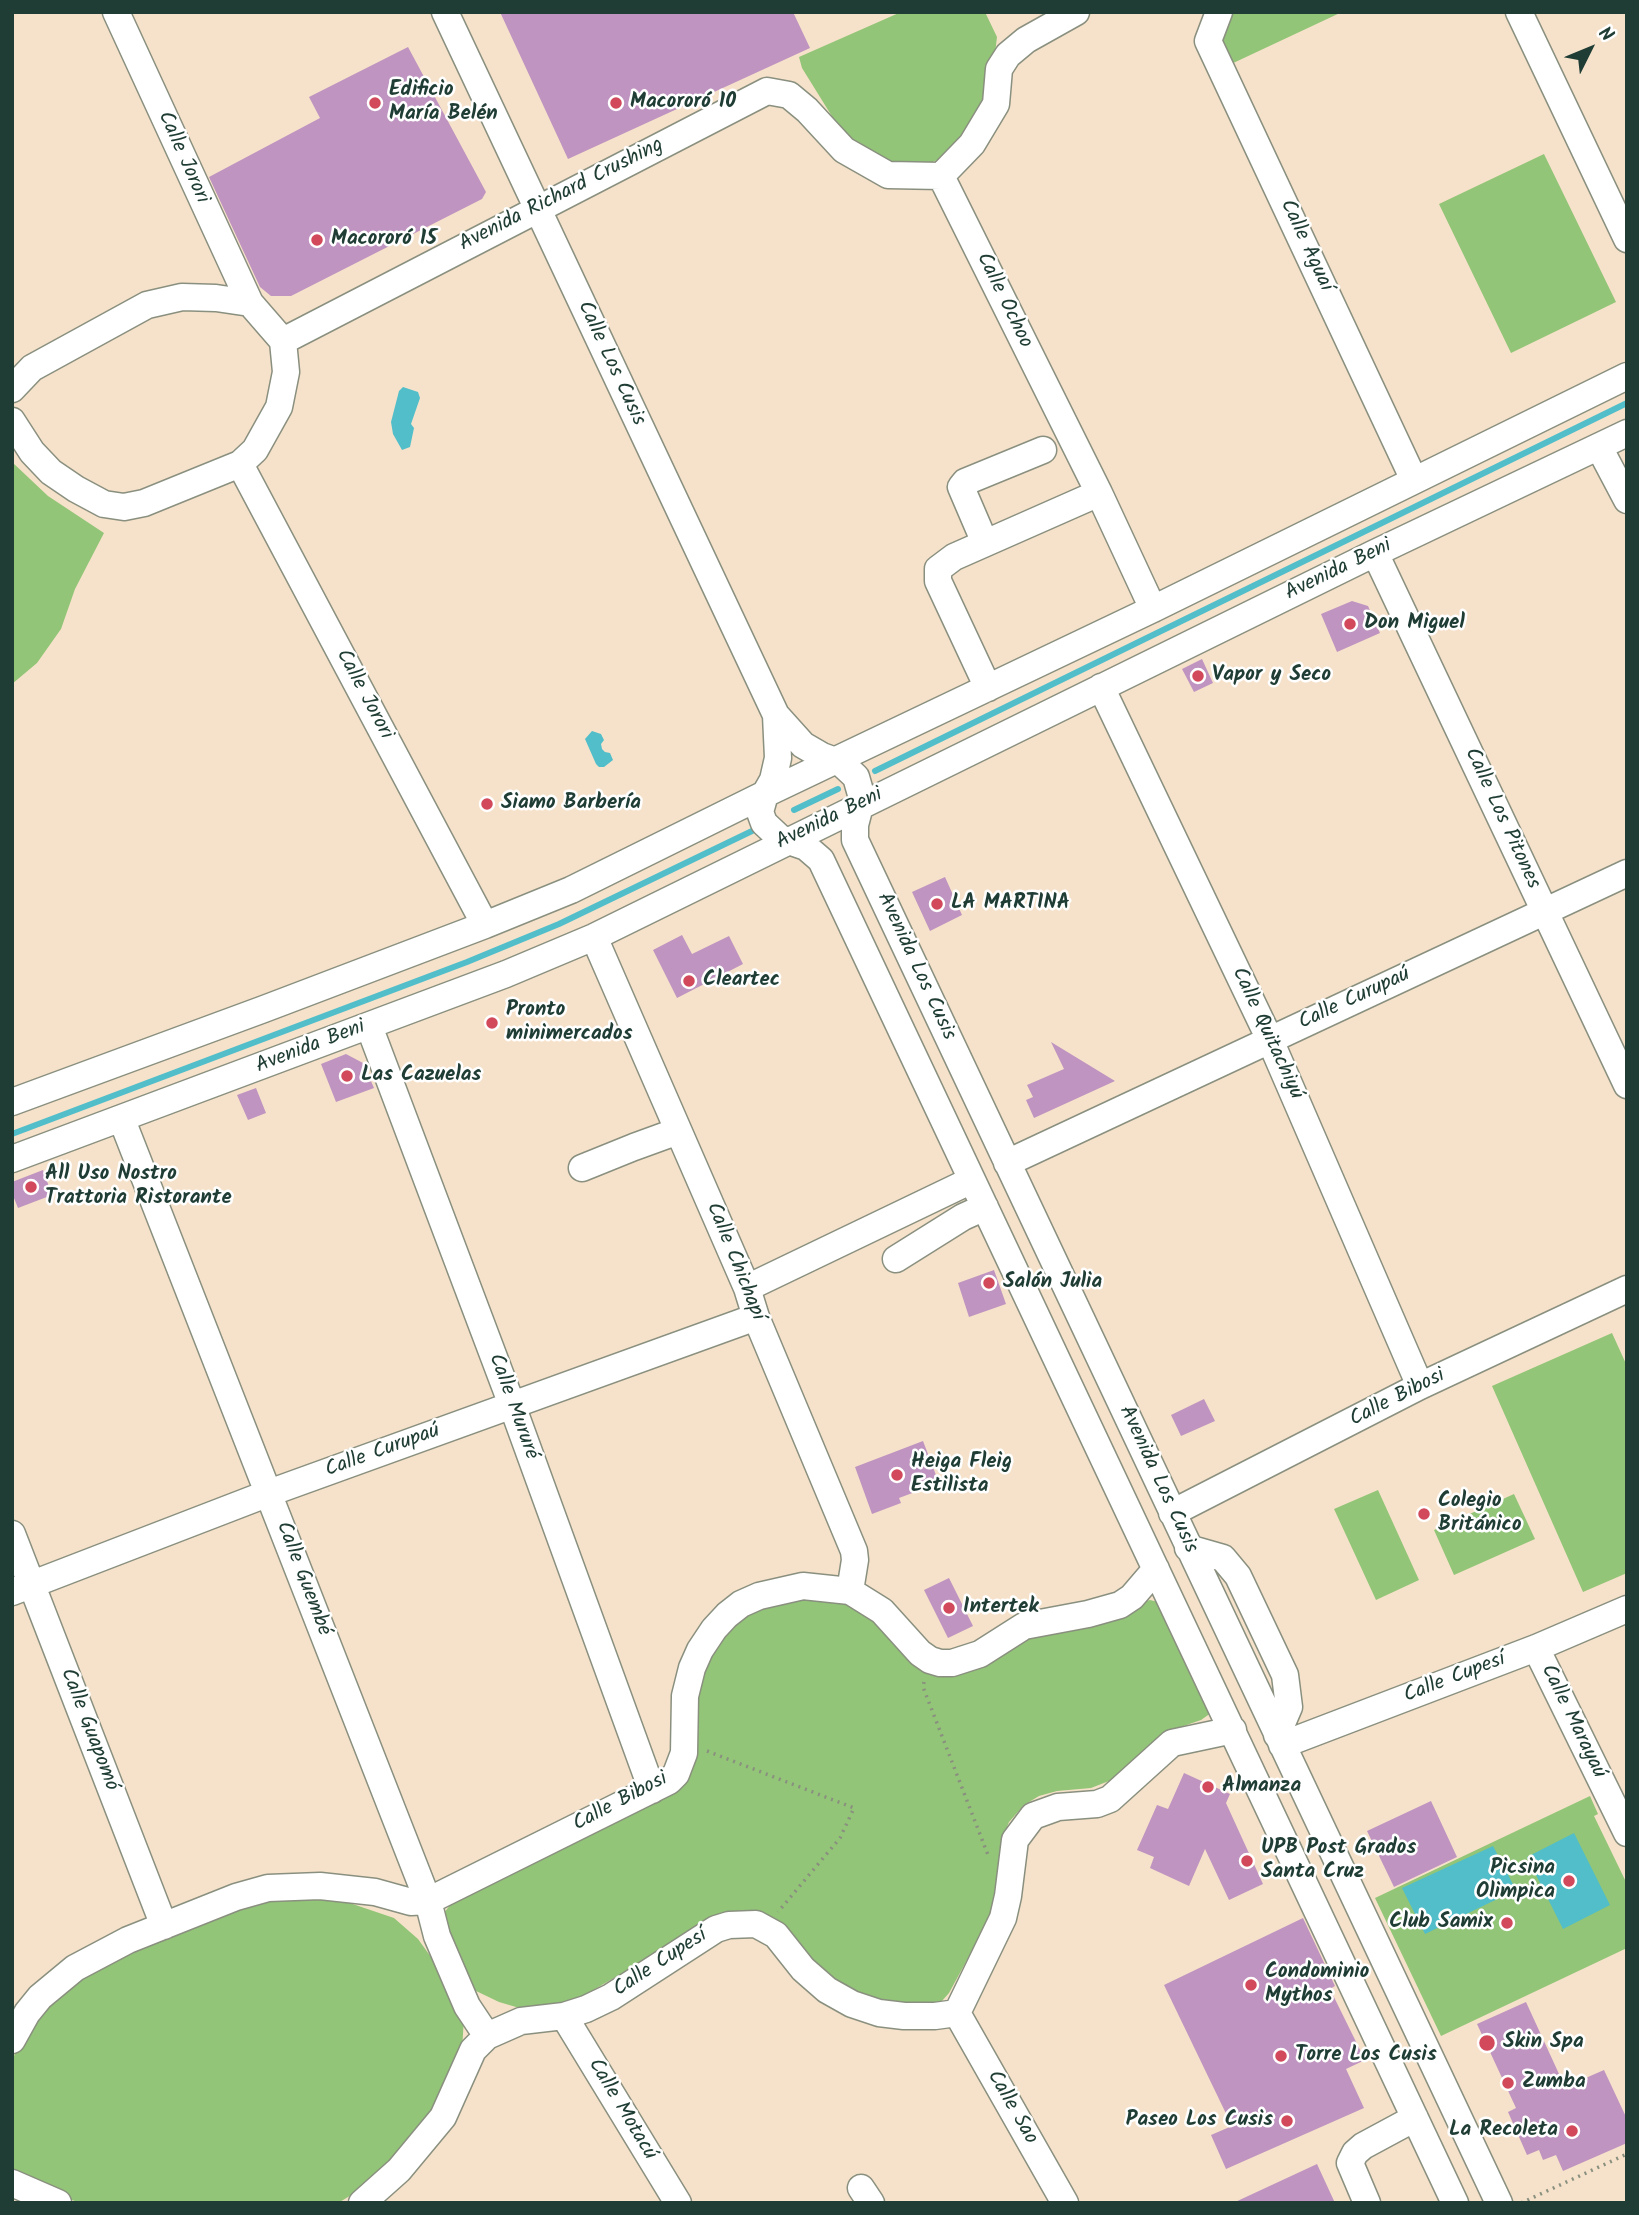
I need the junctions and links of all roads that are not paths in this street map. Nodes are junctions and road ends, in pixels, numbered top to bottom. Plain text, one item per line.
1 (116, 12) edge
2 (445, 12) edge
3 (1076, 12) edge
4 (1219, 12) edge
5 (1519, 12) edge
6 (941, 176) junction
7 (537, 209) junction
8 (1627, 239) edge
9 (250, 303) junction
10 (283, 341) junction
11 (1627, 376) edge
12 (12, 389) edge
13 (12, 421) edge
14 (1627, 433) edge
15 (1599, 447) junction
16 (1043, 450) dead end
17 (240, 464) junction
18 (1414, 480) junction
19 (1099, 493) junction
20 (1627, 500) edge
21 (985, 543) junction
22 (1375, 553) junction
23 (1153, 609) junction
24 (1101, 687) junction
25 (988, 688) junction
26 (776, 715) junction
27 (835, 761) junction
28 (765, 794) junction
29 (860, 805) junction
30 (787, 841) junction
31 (866, 862) junction
32 (1627, 873) edge
33 (831, 881) junction
34 (1545, 911) junction
35 (485, 925) junction
36 (594, 937) junction
37 (369, 1026) junction
38 (1270, 1040) junction
39 (1627, 1086) edge
40 (12, 1102) edge
41 (122, 1120) junction
42 (678, 1131) junction
43 (12, 1159) edge
44 (1007, 1163) junction
45 (582, 1168) dead end
46 (972, 1181) junction
47 (985, 1207) junction
48 (1042, 1236) junction
49 (1006, 1252) junction
50 (896, 1259) dead end
51 (747, 1288) junction
52 (1627, 1290) edge
53 (756, 1317) junction
54 (1420, 1386) junction
55 (512, 1405) junction
56 (269, 1493) junction
57 (1172, 1513) junction
58 (12, 1534) edge
59 (1156, 1569) junction
60 (22, 1588) edge
61 (850, 1591) junction
62 (1627, 1609) edge
63 (1536, 1648) junction
64 (1233, 1730) junction
65 (1280, 1740) junction
66 (652, 1790) junction
67 (1627, 1833) edge
68 (428, 1901) junction
69 (164, 1926) junction
70 (1385, 1965) junction
71 (1352, 1980) junction
72 (957, 2012) junction
73 (564, 2016) junction
74 (487, 2036) junction
75 (12, 2040) edge
76 (1415, 2118) junction
77 (12, 2183) edge
78 (58, 2203) edge
79 (362, 2203) edge
80 (678, 2203) edge
81 (1065, 2203) edge
82 (1367, 2203) edge
83 (1455, 2203) edge
84 (1499, 2203) edge

1 - 9 street, Calle Jorori
2 - 7 street, Calle Los Cusis
3 - 6 street
4 - 18 street, Calle Aguaí
5 - 8 street
6 - 7 street, Avenida Richard Crushing
6 - 19 street, Calle Ochoo
7 - 10 street, Avenida Richard Crushing
7 - 26 street, Calle Los Cusis
9 - 10 street, Calle Jorori
9 - 12 street
10 - 17 street
11 - 18 street
13 - 17 street
14 - 15 street, Avenida Beni
15 - 20 street
15 - 22 street, Avenida Beni
16 - 21 street
17 - 35 street, Calle Jorori
18 - 23 street
19 - 21 street
19 - 23 street, Calle Ochoo
21 - 25 street
22 - 24 street, Avenida Beni
22 - 34 street, Calle Los Pitones
23 - 25 street
24 - 29 street, Avenida Beni
24 - 38 street, Calle Quitachiyú
25 - 27 street
26 - 27 street, Calle Los Cusis
26 - 28 street, Calle Los Cusis
27 - 28 street
27 - 29 street, Avenida Los Cusis
28 - 30 street, Avenida Los Cusis
28 - 35 street
29 - 30 street, Avenida Beni
29 - 31 street, Avenida Los Cusis
30 - 33 street, Avenida Los Cusis
30 - 36 street, Avenida Beni
31 - 33 street
31 - 44 street, Avenida Los Cusis
32 - 34 street, Calle Curupaú
33 - 46 street, Avenida Los Cusis
34 - 38 street, Calle Curupaú
34 - 39 street, Calle Los Pitones
35 - 40 street
36 - 37 street, Avenida Beni
36 - 42 street, Calle Chichapí
37 - 41 street, Avenida Beni
37 - 55 street, Calle Mururé
38 - 44 street, Calle Curupaú
38 - 54 street, Calle Quitachiyú
41 - 43 street, Avenida Beni
41 - 56 street, Calle Guembé
42 - 45 street
42 - 51 street, Calle Chichapí
44 - 48 street, Avenida Los Cusis
46 - 47 street, Avenida Los Cusis
46 - 51 street
47 - 49 street, Avenida Los Cusis
47 - 50 street
48 - 49 street
48 - 57 street, Avenida Los Cusis
49 - 59 street, Avenida Los Cusis
51 - 53 street, Calle Chichapí
52 - 54 street, Calle Bibosi
53 - 55 street, Calle Curupaú
53 - 61 street, Calle Chichapí
54 - 57 street, Calle Bibosi
55 - 56 street, Calle Curupaú
55 - 66 street, Calle Mururé
56 - 60 street, Calle Curupaú
56 - 68 street, Calle Guembé
57 - 65 street, Avenida Los Cusis
58 - 60 street, Calle Guapomó
59 - 61 street, Calle Bibosi
59 - 64 street, Avenida Los Cusis
60 - 69 street, Calle Guapomó
61 - 66 street, Calle Bibosi
62 - 63 street, Calle Cupesí
63 - 65 street, Calle Cupesí
63 - 67 street, Calle Marayaú
64 - 71 street, Avenida Los Cusis
64 - 72 street
65 - 70 street, Avenida Los Cusis
66 - 68 street, Calle Bibosi
68 - 69 street
68 - 74 street, Calle Guembé
69 - 75 street
70 - 71 street
70 - 84 street, Avenida Los Cusis
71 - 76 street, Avenida Los Cusis
72 - 73 street, Calle Cupesí
72 - 81 street, Calle Sao
73 - 74 street, Calle Cupesí
73 - 80 street, Calle Motacú
74 - 79 street
76 - 82 street
76 - 83 street, Avenida Los Cusis
77 - 78 street

